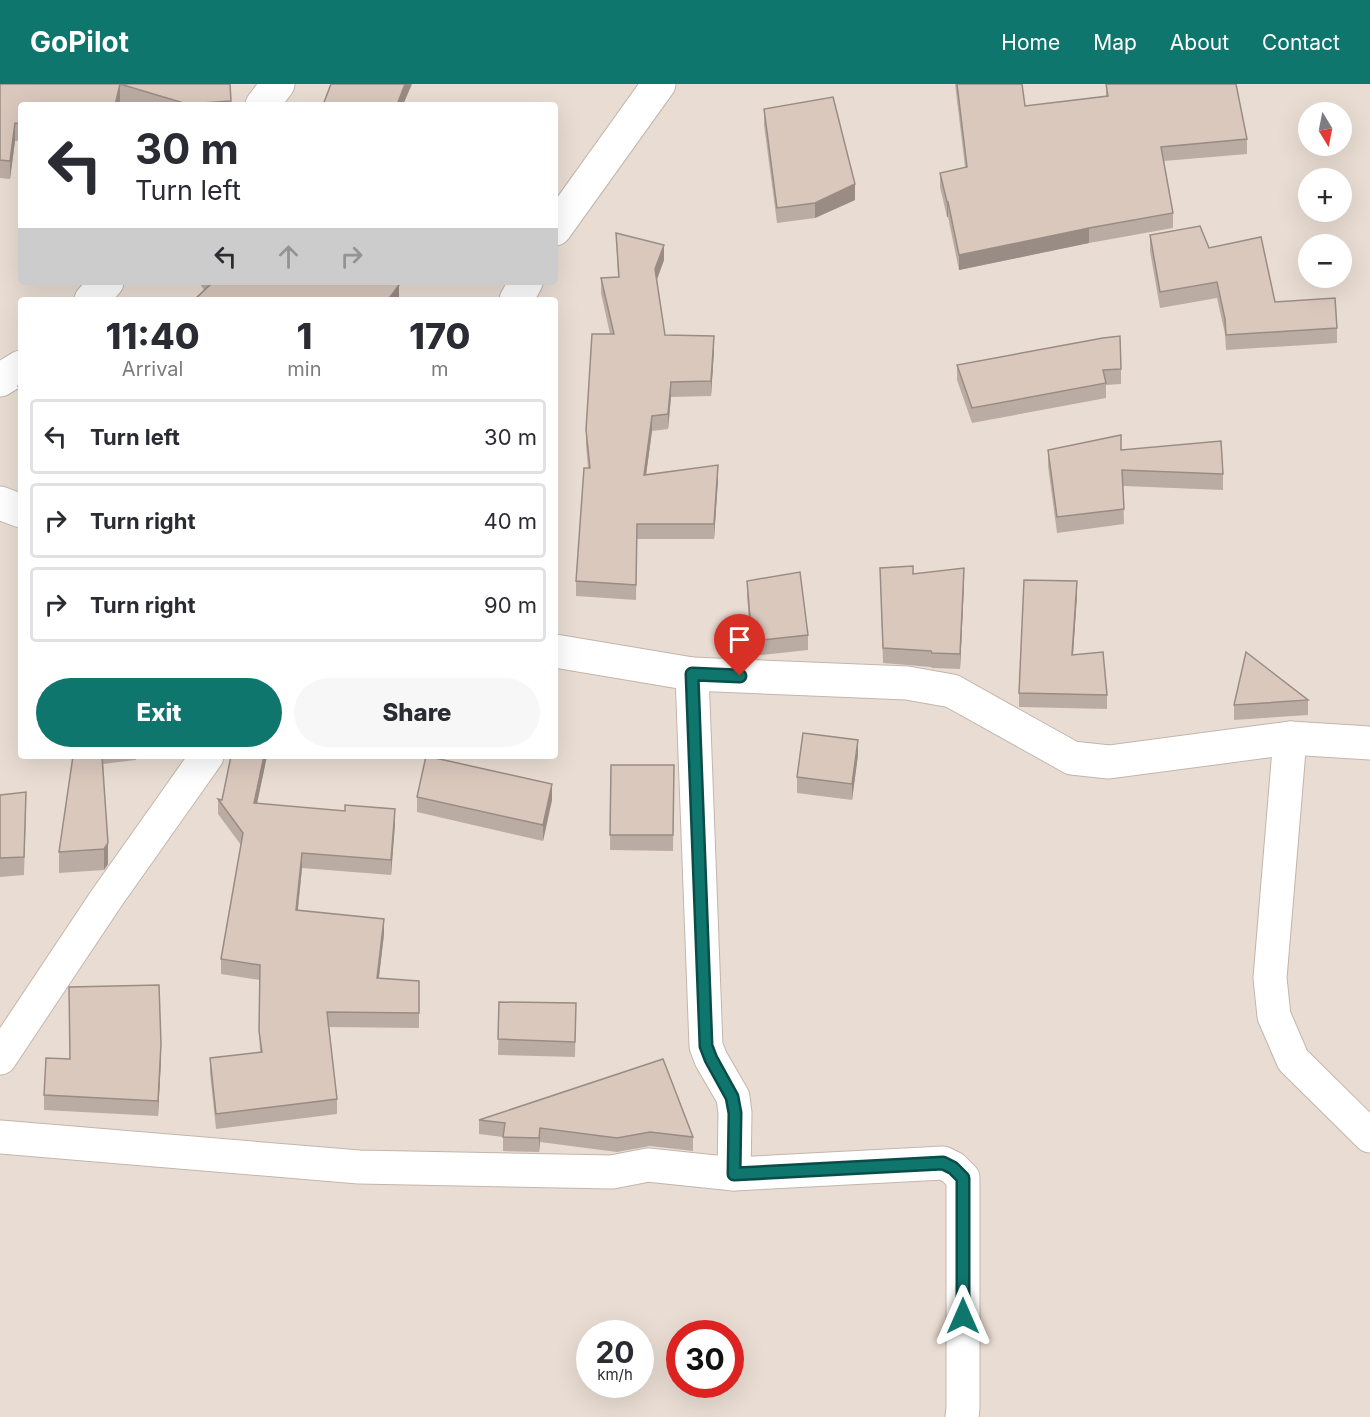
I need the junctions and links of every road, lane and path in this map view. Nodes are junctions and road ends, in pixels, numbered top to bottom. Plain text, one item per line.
1 (278, 84) edge
2 (659, 84) edge
3 (264, 102) edge
4 (558, 225) edge
5 (104, 285) edge
6 (94, 297) edge
7 (18, 369) edge
8 (0, 380) edge
9 (0, 503) edge
10 (18, 510) edge
11 (558, 652) edge
12 (692, 674) junction
13 (1290, 738) junction
14 (1370, 743) edge
15 (205, 759) edge
16 (0, 1059) edge
17 (1370, 1136) edge
18 (0, 1137) edge
19 (734, 1174) junction
20 (962, 1417) edge

1 - 3 street
2 - 4 street
5 - 6 street
7 - 8 street
9 - 10 street
11 - 12 street
12 - 13 street
12 - 19 street
13 - 14 street
13 - 17 street
15 - 16 street
18 - 19 street
19 - 20 street

